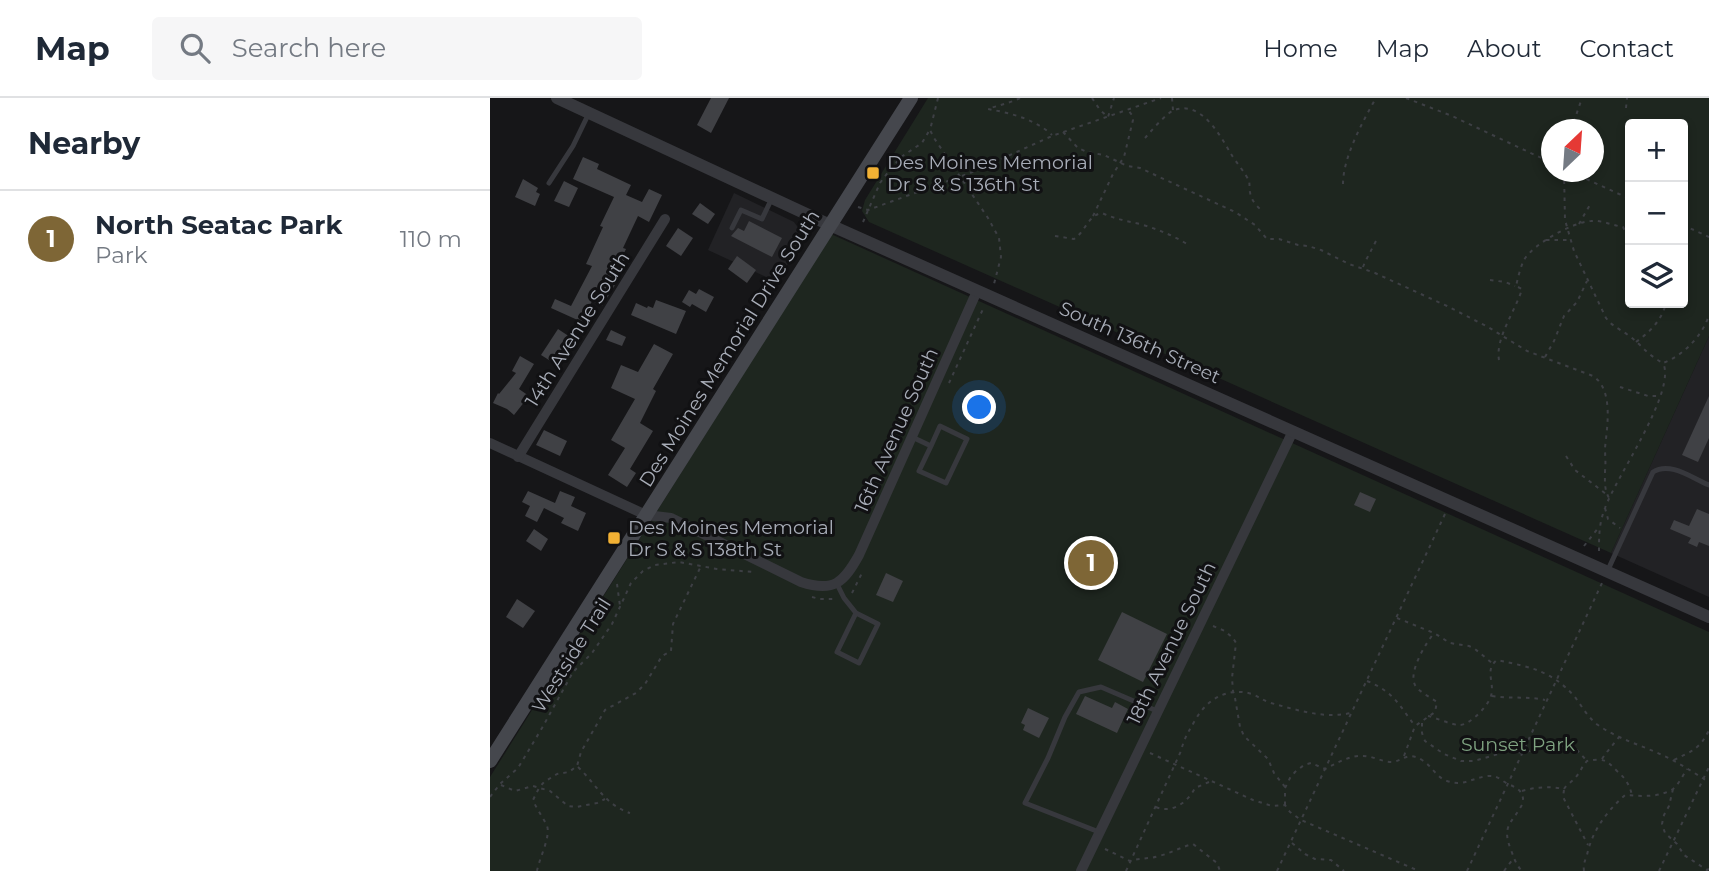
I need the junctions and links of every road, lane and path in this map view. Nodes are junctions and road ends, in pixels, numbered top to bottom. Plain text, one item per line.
1 (557, 98) edge
2 (911, 98) edge
3 (938, 98) edge
4 (1020, 98) edge
5 (1092, 98) edge
6 (1114, 98) edge
7 (1161, 98) edge
8 (1172, 98) edge
9 (1376, 98) edge
10 (1406, 98) edge
11 (1582, 98) edge
12 (1627, 98) edge
13 (1136, 107) junction
14 (1626, 108) dead end
15 (1128, 110) junction
16 (1173, 111) junction
17 (589, 113) junction
18 (1132, 114) junction
19 (1108, 117) junction
20 (1575, 119) edge
21 (929, 130) junction
22 (1063, 132) junction
23 (1052, 136) junction
24 (1145, 138) dead end
25 (1541, 158) edge
26 (1120, 163) junction
27 (959, 176) junction
28 (1564, 182) edge
29 (1594, 182) edge
30 (549, 183) dead end
31 (1343, 184) dead end
32 (1625, 196) edge
33 (772, 198) junction
34 (1591, 203) dead end
35 (855, 206) dead end
36 (867, 210) junction
37 (1261, 210) dead end
38 (1092, 216) junction
39 (665, 219) dead end
40 (863, 222) dead end
41 (830, 225) junction
42 (1578, 225) junction
43 (1688, 227) edge
44 (732, 228) dead end
45 (1567, 228) junction
46 (1625, 231) edge
47 (1055, 236) dead end
48 (1709, 237) edge
49 (1545, 240) junction
50 (1571, 240) junction
51 (1376, 242) dead end
52 (1187, 244) dead end
53 (1363, 268) junction
54 (1490, 280) dead end
55 (1588, 280) junction
56 (1516, 286) junction
57 (983, 293) junction
58 (1664, 308) edge
59 (1709, 315) edge
60 (1503, 337) junction
61 (1636, 342) junction
62 (1545, 358) junction
63 (1499, 360) dead end
64 (1663, 363) junction
65 (950, 381) dead end
66 (1620, 387) dead end
67 (1660, 396) junction
68 (1293, 431) junction
69 (912, 437) junction
70 (490, 443) edge
71 (931, 446) junction
72 (1566, 456) dead end
73 (519, 457) junction
74 (1708, 483) edge
75 (1607, 496) junction
76 (1450, 503) junction
77 (1605, 507) junction
78 (646, 515) junction
79 (1599, 526) junction
80 (1626, 530) junction
81 (1584, 546) dead end
82 (1599, 551) dead end
83 (867, 564) dead end
84 (701, 565) junction
85 (1607, 572) junction
86 (757, 573) dead end
87 (839, 582) junction
88 (806, 596) dead end
89 (844, 598) junction
90 (856, 613) junction
91 (1396, 617) junction
92 (1709, 617) edge
93 (1202, 621) junction
94 (1434, 633) junction
95 (1493, 663) junction
96 (1366, 681) junction
97 (1556, 681) junction
98 (1233, 691) junction
99 (1491, 695) junction
100 (1547, 701) junction
101 (1157, 711) junction
102 (1351, 713) junction
103 (1428, 716) junction
104 (1422, 723) junction
105 (1415, 726) junction
106 (1709, 730) edge
107 (1619, 737) junction
108 (1140, 748) junction
109 (1522, 753) junction
110 (1404, 756) junction
111 (1602, 760) junction
112 (1673, 760) junction
113 (490, 761) edge
114 (1587, 761) junction
115 (1174, 764) junction
116 (577, 766) junction
117 (1709, 767) edge
118 (1325, 769) junction
119 (1687, 769) junction
120 (1703, 779) junction
121 (1211, 781) junction
122 (1709, 782) edge
123 (500, 784) junction
124 (1508, 784) junction
125 (539, 788) junction
126 (1285, 788) junction
127 (1564, 789) junction
128 (1673, 789) junction
129 (1521, 792) junction
130 (1632, 795) junction
131 (490, 797) edge
132 (605, 799) junction
133 (1286, 805) junction
134 (1155, 806) junction
135 (629, 813) dead end
136 (1301, 820) junction
137 (1100, 833) junction
138 (1674, 840) junction
139 (1291, 842) junction
140 (1094, 844) junction
141 (1588, 846) junction
142 (1514, 858) junction
143 (1130, 861) junction
144 (1708, 870) edge
145 (537, 871) edge
146 (1081, 871) edge
147 (1126, 871) edge
148 (1220, 871) edge
149 (1277, 871) edge
150 (1344, 871) edge
151 (1419, 871) edge
152 (1467, 871) edge
153 (1504, 871) edge
154 (1522, 871) edge
155 (1584, 871) edge
156 (1659, 871) edge

1 - 17 street, South 136th Street
2 - 41 main road, Des Moines Memorial Drive South
3 - 21 path
4 - 23 path
5 - 19 path
6 - 19 path
7 - 13 path
8 - 16 path
9 - 31 path
10 - 25 path
11 - 20 path
12 - 14 path
13 - 15 path
13 - 18 path
15 - 18 path
15 - 19 path
16 - 24 path
16 - 37 path
17 - 30 lane
17 - 33 street, South 136th Street
18 - 26 path
19 - 22 path
21 - 27 path
21 - 36 path
22 - 23 path
22 - 26 path
23 - 27 path
26 - 38 path
26 - 53 path
27 - 36 path
27 - 57 path
28 - 45 path
29 - 32 path
33 - 41 street, South 136th Street
33 - 44 lane
34 - 42 path
35 - 36 path
36 - 40 path
38 - 47 path
38 - 52 path
39 - 73 street, 14th Avenue South
41 - 57 street, South 136th Street
41 - 78 main road, Des Moines Memorial Drive South
42 - 45 path
42 - 46 path
43 - 48 path
45 - 49 path
45 - 50 path
49 - 50 path
49 - 56 path
50 - 55 path
51 - 53 path
53 - 60 path
54 - 56 path
55 - 61 path
55 - 62 path
56 - 60 path
57 - 65 path
57 - 68 street, South 136th Street
57 - 69 street, 16th Avenue South
58 - 61 path
59 - 64 path
60 - 62 path
60 - 63 path
61 - 64 path
62 - 75 path
64 - 67 path
66 - 67 path
67 - 75 path
68 - 76 street, South 136th Street
68 - 93 street, 18th Avenue South
69 - 71 lane
69 - 87 street, 16th Avenue South
70 - 73 street
71 - 71 lane
72 - 75 path
73 - 78 street
74 - 80 lane
75 - 77 path
76 - 85 street, South 136th Street
76 - 91 path
77 - 79 path
77 - 80 path
78 - 87 street
78 - 113 main road, Des Moines Memorial Drive South
79 - 81 path
79 - 82 path
80 - 85 lane
83 - 89 path
84 - 86 path, Westside Trail
84 - 116 path
84 - 123 path, Westside Trail
85 - 92 street, South 136th Street
85 - 97 path
87 - 89 lane
88 - 89 path
89 - 90 lane
90 - 90 lane
91 - 94 path
91 - 96 path
93 - 98 path
93 - 101 street, 18th Avenue South
94 - 95 path
94 - 103 path
95 - 97 path
95 - 99 path
96 - 102 path
96 - 105 path
97 - 100 path
97 - 107 path
98 - 102 path
98 - 115 path
98 - 126 path
99 - 100 path
99 - 103 path
100 - 109 path
101 - 108 street, 18th Avenue South
101 - 137 lane
102 - 118 path
103 - 104 path
104 - 105 path
104 - 109 path
105 - 110 path
106 - 112 path
107 - 111 path
107 - 112 path
108 - 115 path
108 - 137 street, 18th Avenue South
109 - 114 path
109 - 124 path
110 - 118 path
110 - 124 path
111 - 114 path
111 - 130 path
112 - 119 path
114 - 127 path
115 - 121 path
115 - 134 path
116 - 125 path
116 - 132 path
117 - 120 path
118 - 126 path
118 - 136 path
119 - 120 path
119 - 128 path
120 - 122 path
120 - 138 path
121 - 133 path
121 - 134 path
123 - 125 path
123 - 131 path, Westside Trail
124 - 129 path
124 - 152 path
125 - 132 path
125 - 145 path
126 - 133 path
127 - 129 path
127 - 141 path
128 - 130 path
128 - 138 path
129 - 142 path
130 - 141 path
132 - 135 path
133 - 136 path
134 - 143 path
136 - 139 path
136 - 151 path
137 - 140 street, 18th Avenue South
138 - 144 path
138 - 156 path
139 - 149 path
139 - 150 path
140 - 143 path
140 - 146 street, 18th Avenue South
141 - 155 path
142 - 153 path
142 - 154 path
143 - 147 path
143 - 148 path

